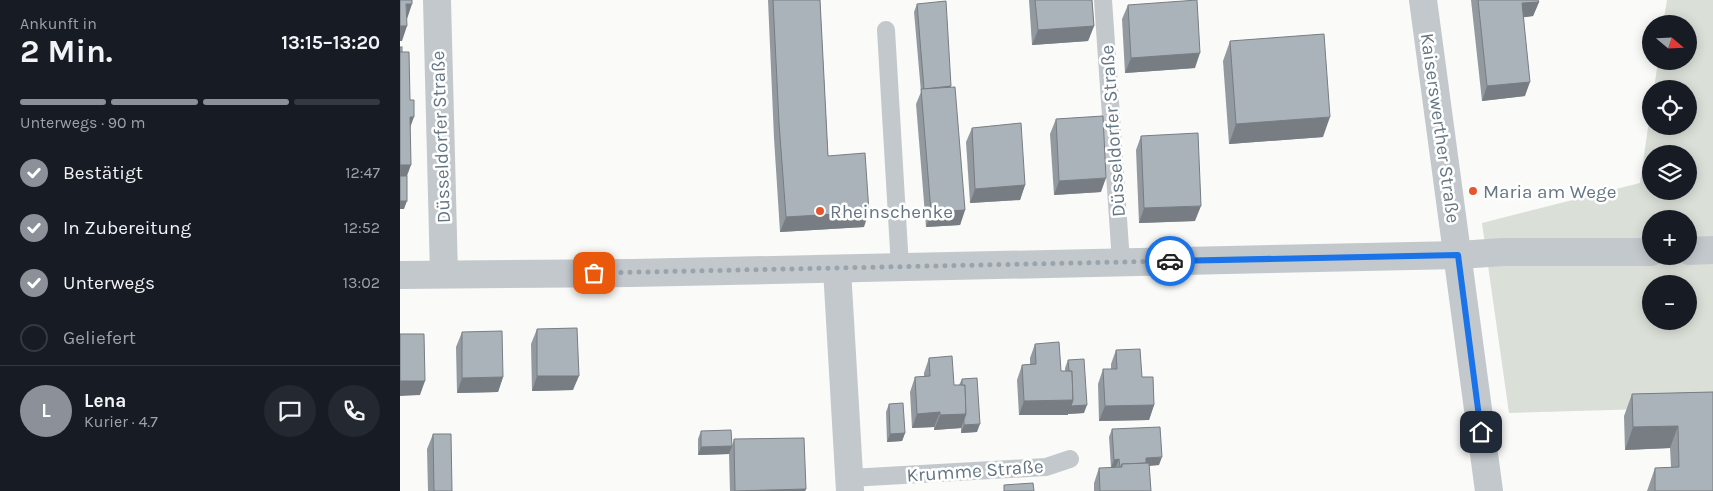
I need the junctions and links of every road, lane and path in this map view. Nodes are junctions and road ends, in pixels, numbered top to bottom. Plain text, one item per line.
1 (437, 0) edge
2 (1103, 0) edge
3 (1423, 0) edge
4 (886, 30) dead end
5 (1697, 250) edge
6 (1713, 250) edge
7 (1642, 252) edge
8 (1458, 255) junction
9 (1121, 262) junction
10 (900, 267) junction
11 (837, 268) junction
12 (444, 274) junction
13 (400, 275) edge
14 (1070, 459) dead end
15 (850, 484) edge
16 (1489, 491) edge

1 - 12 street, Düsseldorfer Straße
2 - 9 lane, Düsseldorfer Straße
3 - 8 street, Kaiserswerther Straße
4 - 10 lane
5 - 6 street
7 - 8 street
8 - 9 street
8 - 16 street, Kaiserswerther Straße
9 - 10 street
10 - 11 street
11 - 12 street
11 - 15 street, Krumme Straße
12 - 13 street
14 - 15 lane, Krumme Straße

